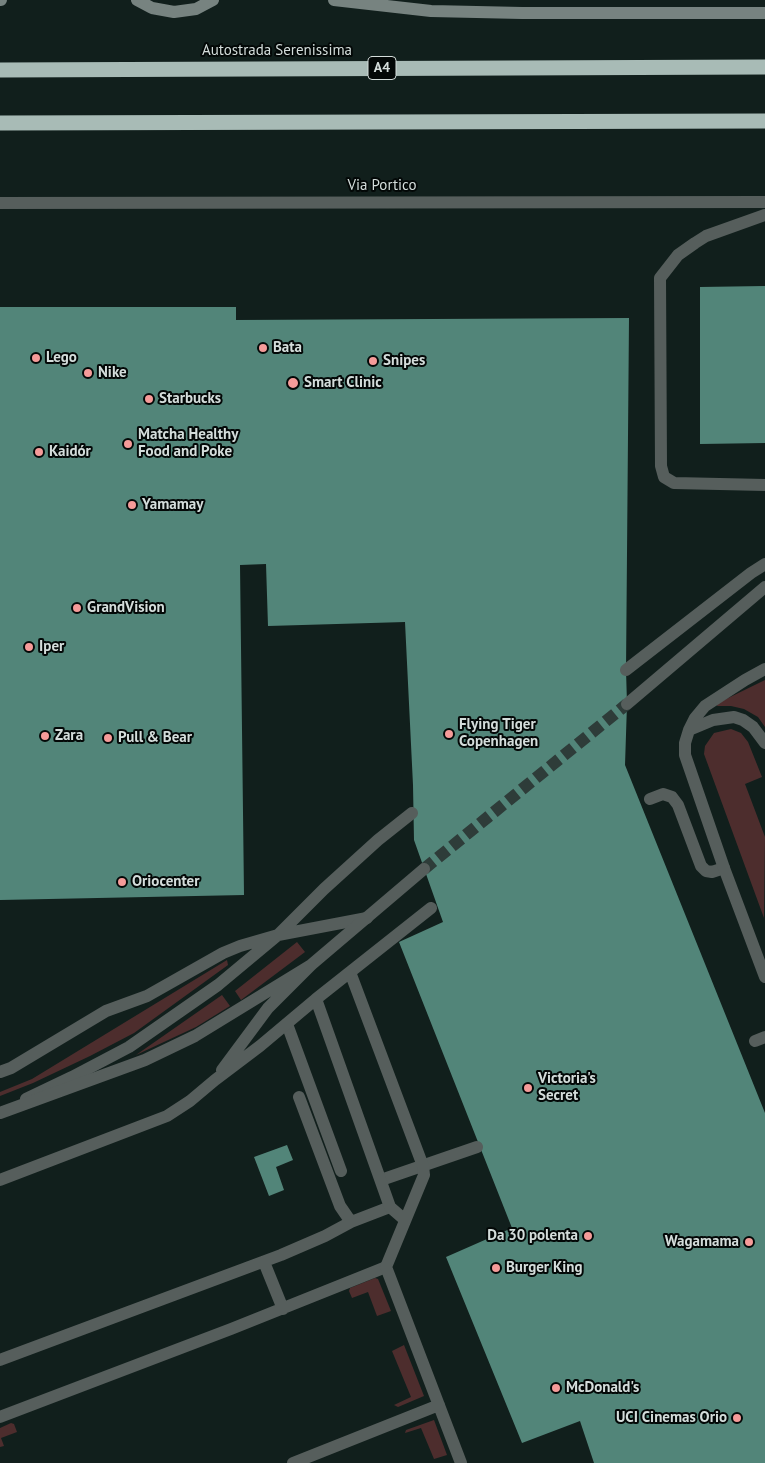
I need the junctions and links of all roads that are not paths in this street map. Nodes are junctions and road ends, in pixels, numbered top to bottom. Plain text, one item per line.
1 (137, 0) edge
2 (213, 0) edge
3 (334, 0) edge
4 (345, 1) edge
5 (765, 13) edge
6 (765, 67) edge
7 (0, 70) edge
8 (765, 121) edge
9 (0, 123) edge
10 (765, 202) edge
11 (0, 203) edge
12 (759, 217) edge
13 (765, 485) edge
14 (765, 564) edge
15 (765, 587) edge
16 (626, 670) dead end
17 (765, 670) edge
18 (627, 704) tunnel mouth
19 (689, 730) junction
20 (765, 743) edge
21 (650, 799) dead end
22 (412, 813) dead end
23 (724, 868) junction
24 (424, 870) tunnel mouth
25 (431, 908) dead end
26 (367, 918) junction
27 (278, 935) junction
28 (311, 965) junction
29 (350, 972) junction
30 (765, 977) edge
31 (316, 999) junction
32 (287, 1024) junction
33 (0, 1072) edge
34 (214, 1080) junction
35 (299, 1097) dead end
36 (0, 1113) edge
37 (477, 1147) dead end
38 (423, 1166) junction
39 (341, 1171) dead end
40 (0, 1180) edge
41 (381, 1180) junction
42 (390, 1208) junction
43 (405, 1220) junction
44 (351, 1222) junction
45 (264, 1262) junction
46 (386, 1267) junction
47 (283, 1308) junction
48 (0, 1360) edge
49 (439, 1405) junction
50 (0, 1416) edge
51 (293, 1463) edge
52 (462, 1463) edge

1 - 2 main road
3 - 4 main road
4 - 5 main road
6 - 7 highway, Autostrada Serenissima / A4
8 - 9 highway
10 - 11 street, Via Portico
12 - 13 street
14 - 16 street
15 - 18 street
17 - 19 street
19 - 20 street
19 - 23 street
21 - 23 street
22 - 27 street
23 - 30 street
24 - 26 street
25 - 29 street
26 - 27 street
26 - 28 street
27 - 33 street
27 - 36 street
28 - 34 street
28 - 36 street
29 - 31 street
29 - 38 street
31 - 32 street
31 - 41 street
32 - 34 street
32 - 39 street
34 - 40 street
35 - 44 street
37 - 38 street
38 - 41 street
38 - 43 street
41 - 42 street
42 - 43 street
42 - 44 street
43 - 46 street
44 - 45 street
45 - 47 street
45 - 48 street
46 - 47 street
46 - 49 street
47 - 50 street
49 - 51 street
49 - 52 street

